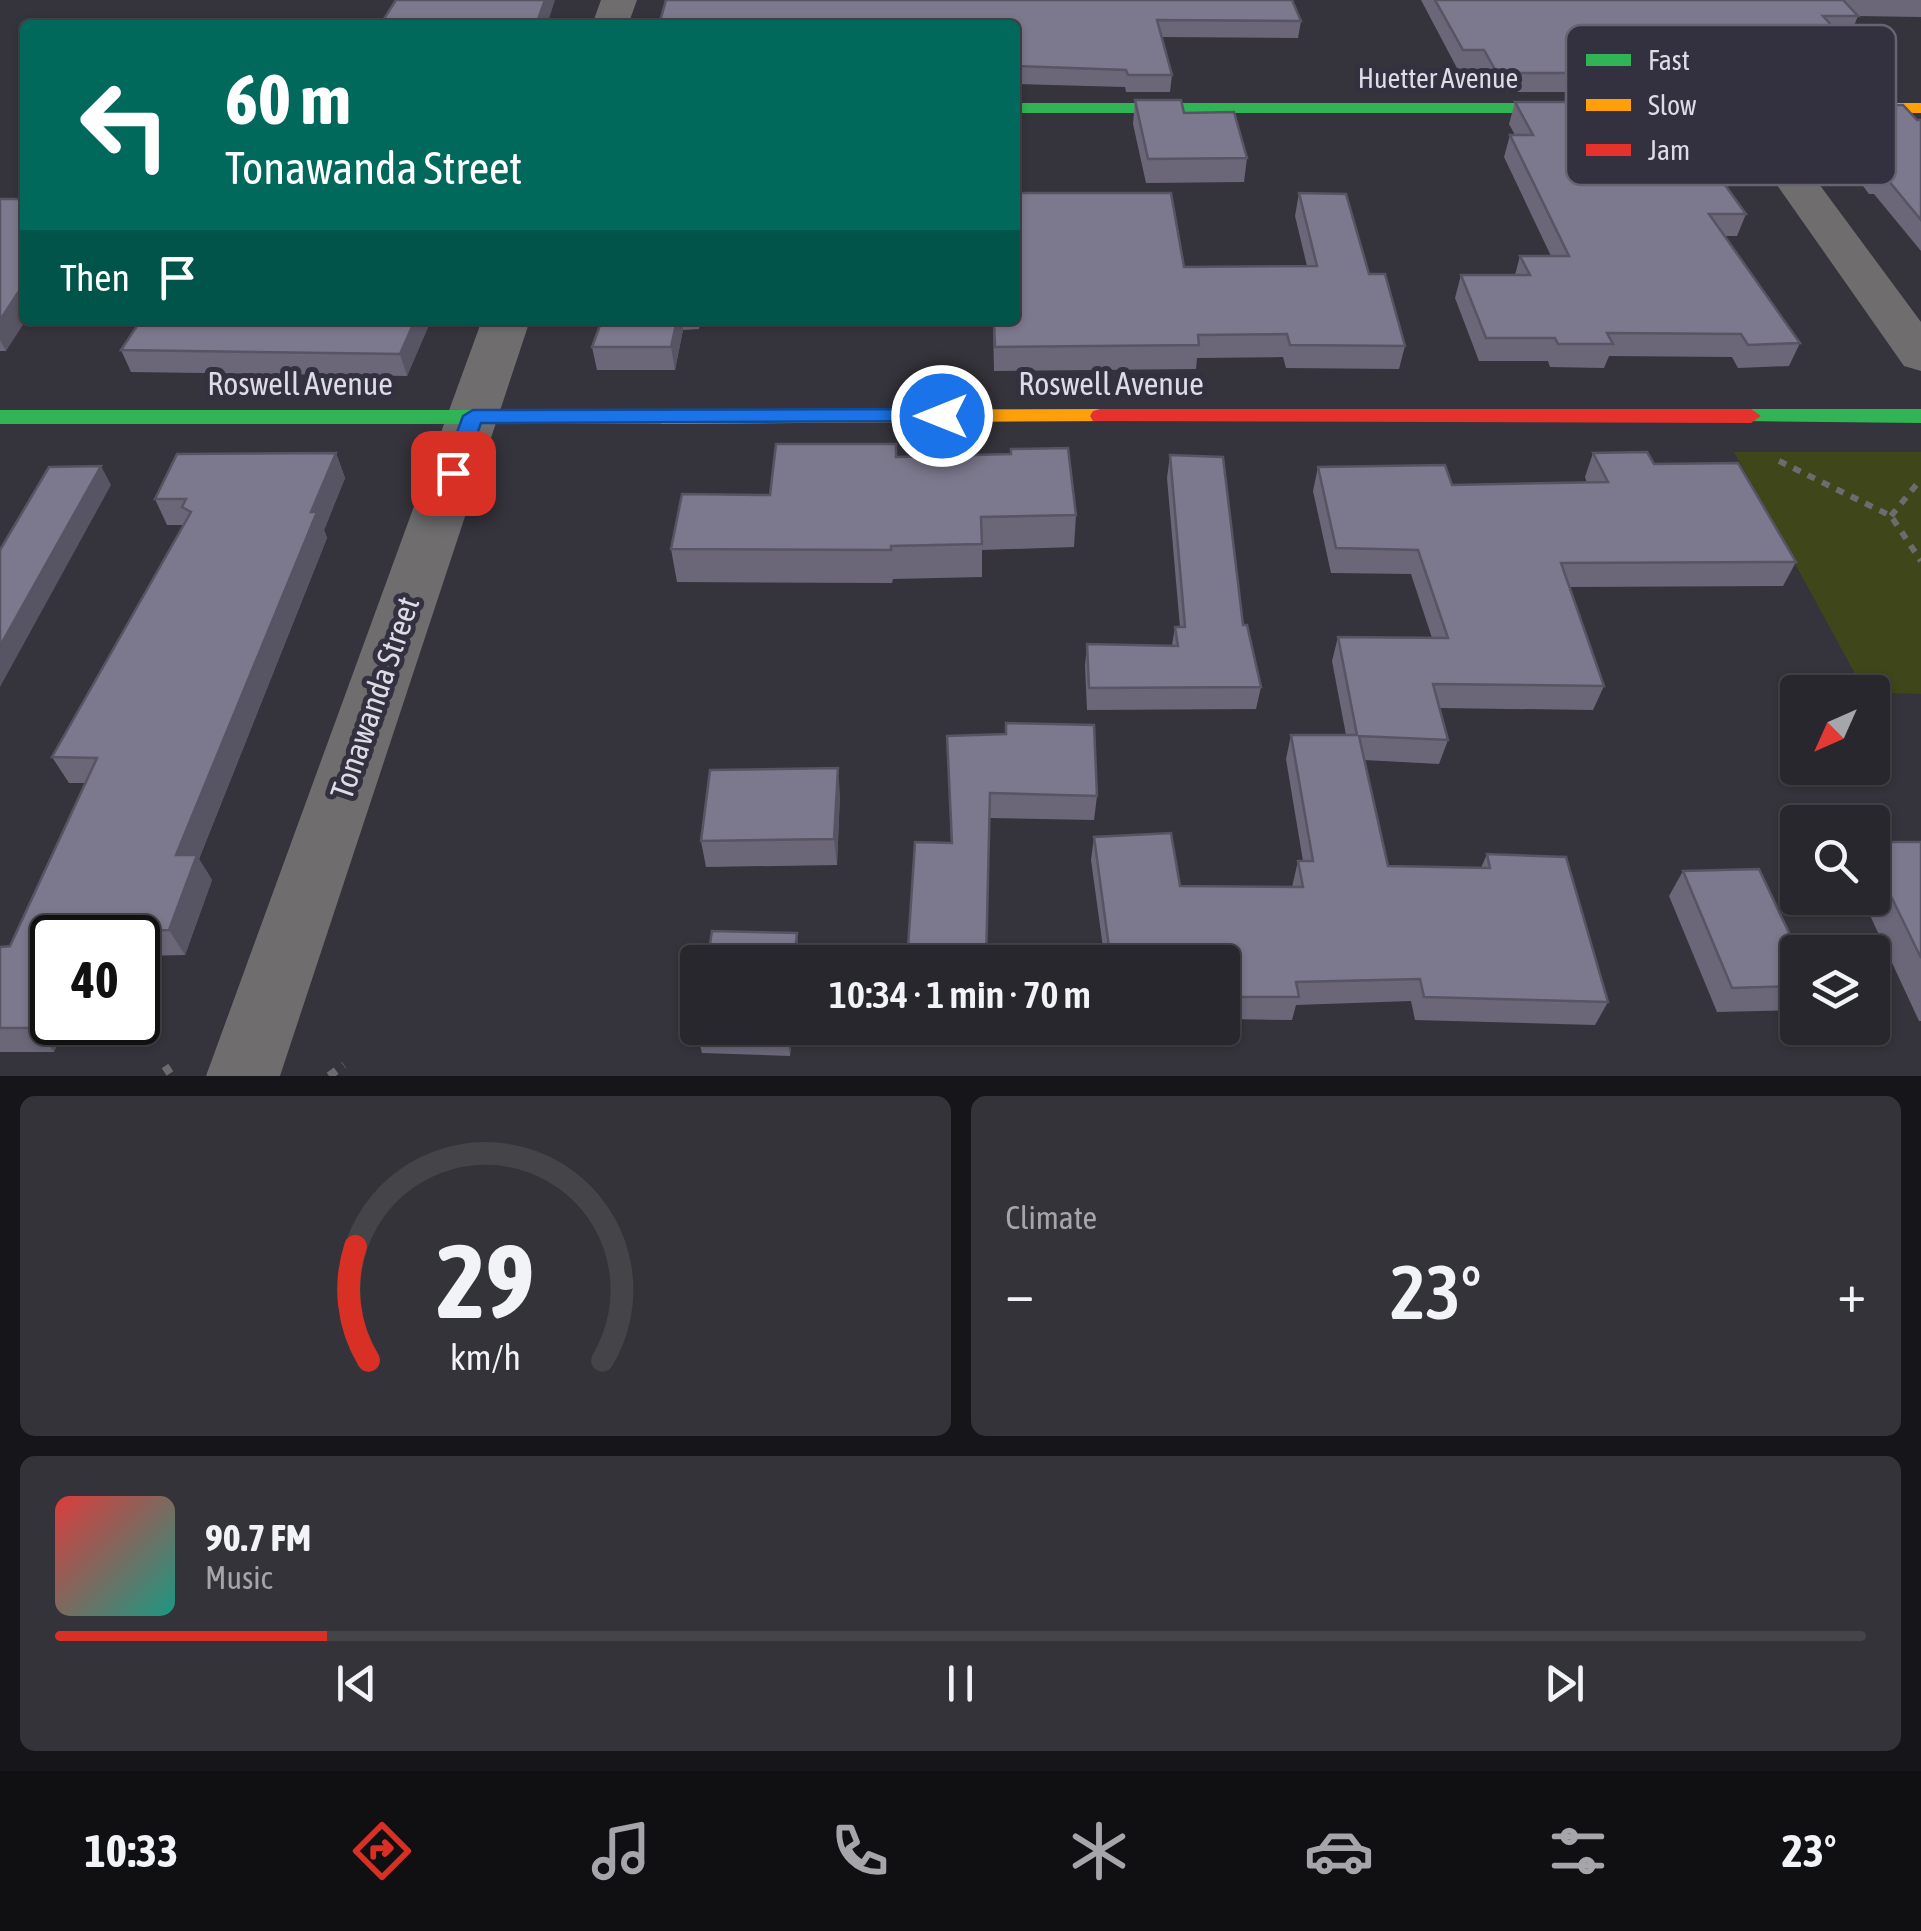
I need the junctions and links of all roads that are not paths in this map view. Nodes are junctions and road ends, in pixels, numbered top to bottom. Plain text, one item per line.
1 (1020, 108) edge
2 (1566, 108) edge
3 (1798, 185) edge
4 (504, 325) edge
5 (1921, 356) edge
6 (473, 416) junction
7 (1921, 416) edge
8 (0, 417) edge
9 (243, 1076) edge

1 - 2 street, Huetter Avenue
3 - 5 street
4 - 6 street, Tonawanda Street
6 - 7 street, Roswell Avenue
6 - 8 street, Roswell Avenue
6 - 9 street, Tonawanda Street

